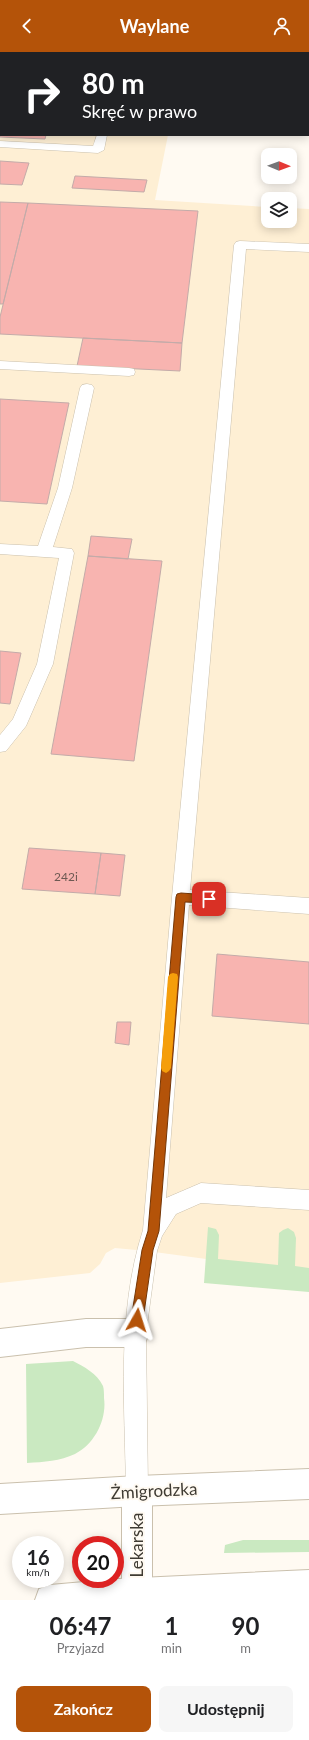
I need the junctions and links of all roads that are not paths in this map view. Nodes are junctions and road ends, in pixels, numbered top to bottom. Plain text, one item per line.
1 (102, 136) edge
2 (0, 144) edge
3 (309, 248) edge
4 (0, 365) edge
5 (129, 372) dead end
6 (87, 388) dead end
7 (0, 549) edge
8 (44, 551) junction
9 (0, 746) edge
10 (181, 897) junction
11 (309, 906) edge
12 (309, 1200) edge
13 (153, 1231) junction
14 (135, 1333) junction
15 (0, 1343) edge
16 (309, 1484) edge
17 (137, 1491) junction
18 (0, 1499) edge
19 (309, 1585) edge
20 (137, 1597) edge
21 (50, 1600) edge

1 - 2 lane
3 - 10 lane
4 - 5 lane
6 - 8 lane
7 - 8 lane
8 - 9 lane
10 - 11 lane
10 - 13 lane
12 - 13 lane
13 - 14 lane
14 - 15 main road
14 - 17 lane
16 - 17 main road, Żmigrodzka
17 - 18 main road, Żmigrodzka
17 - 20 main road, Lekarska
19 - 20 main road
20 - 21 main road

